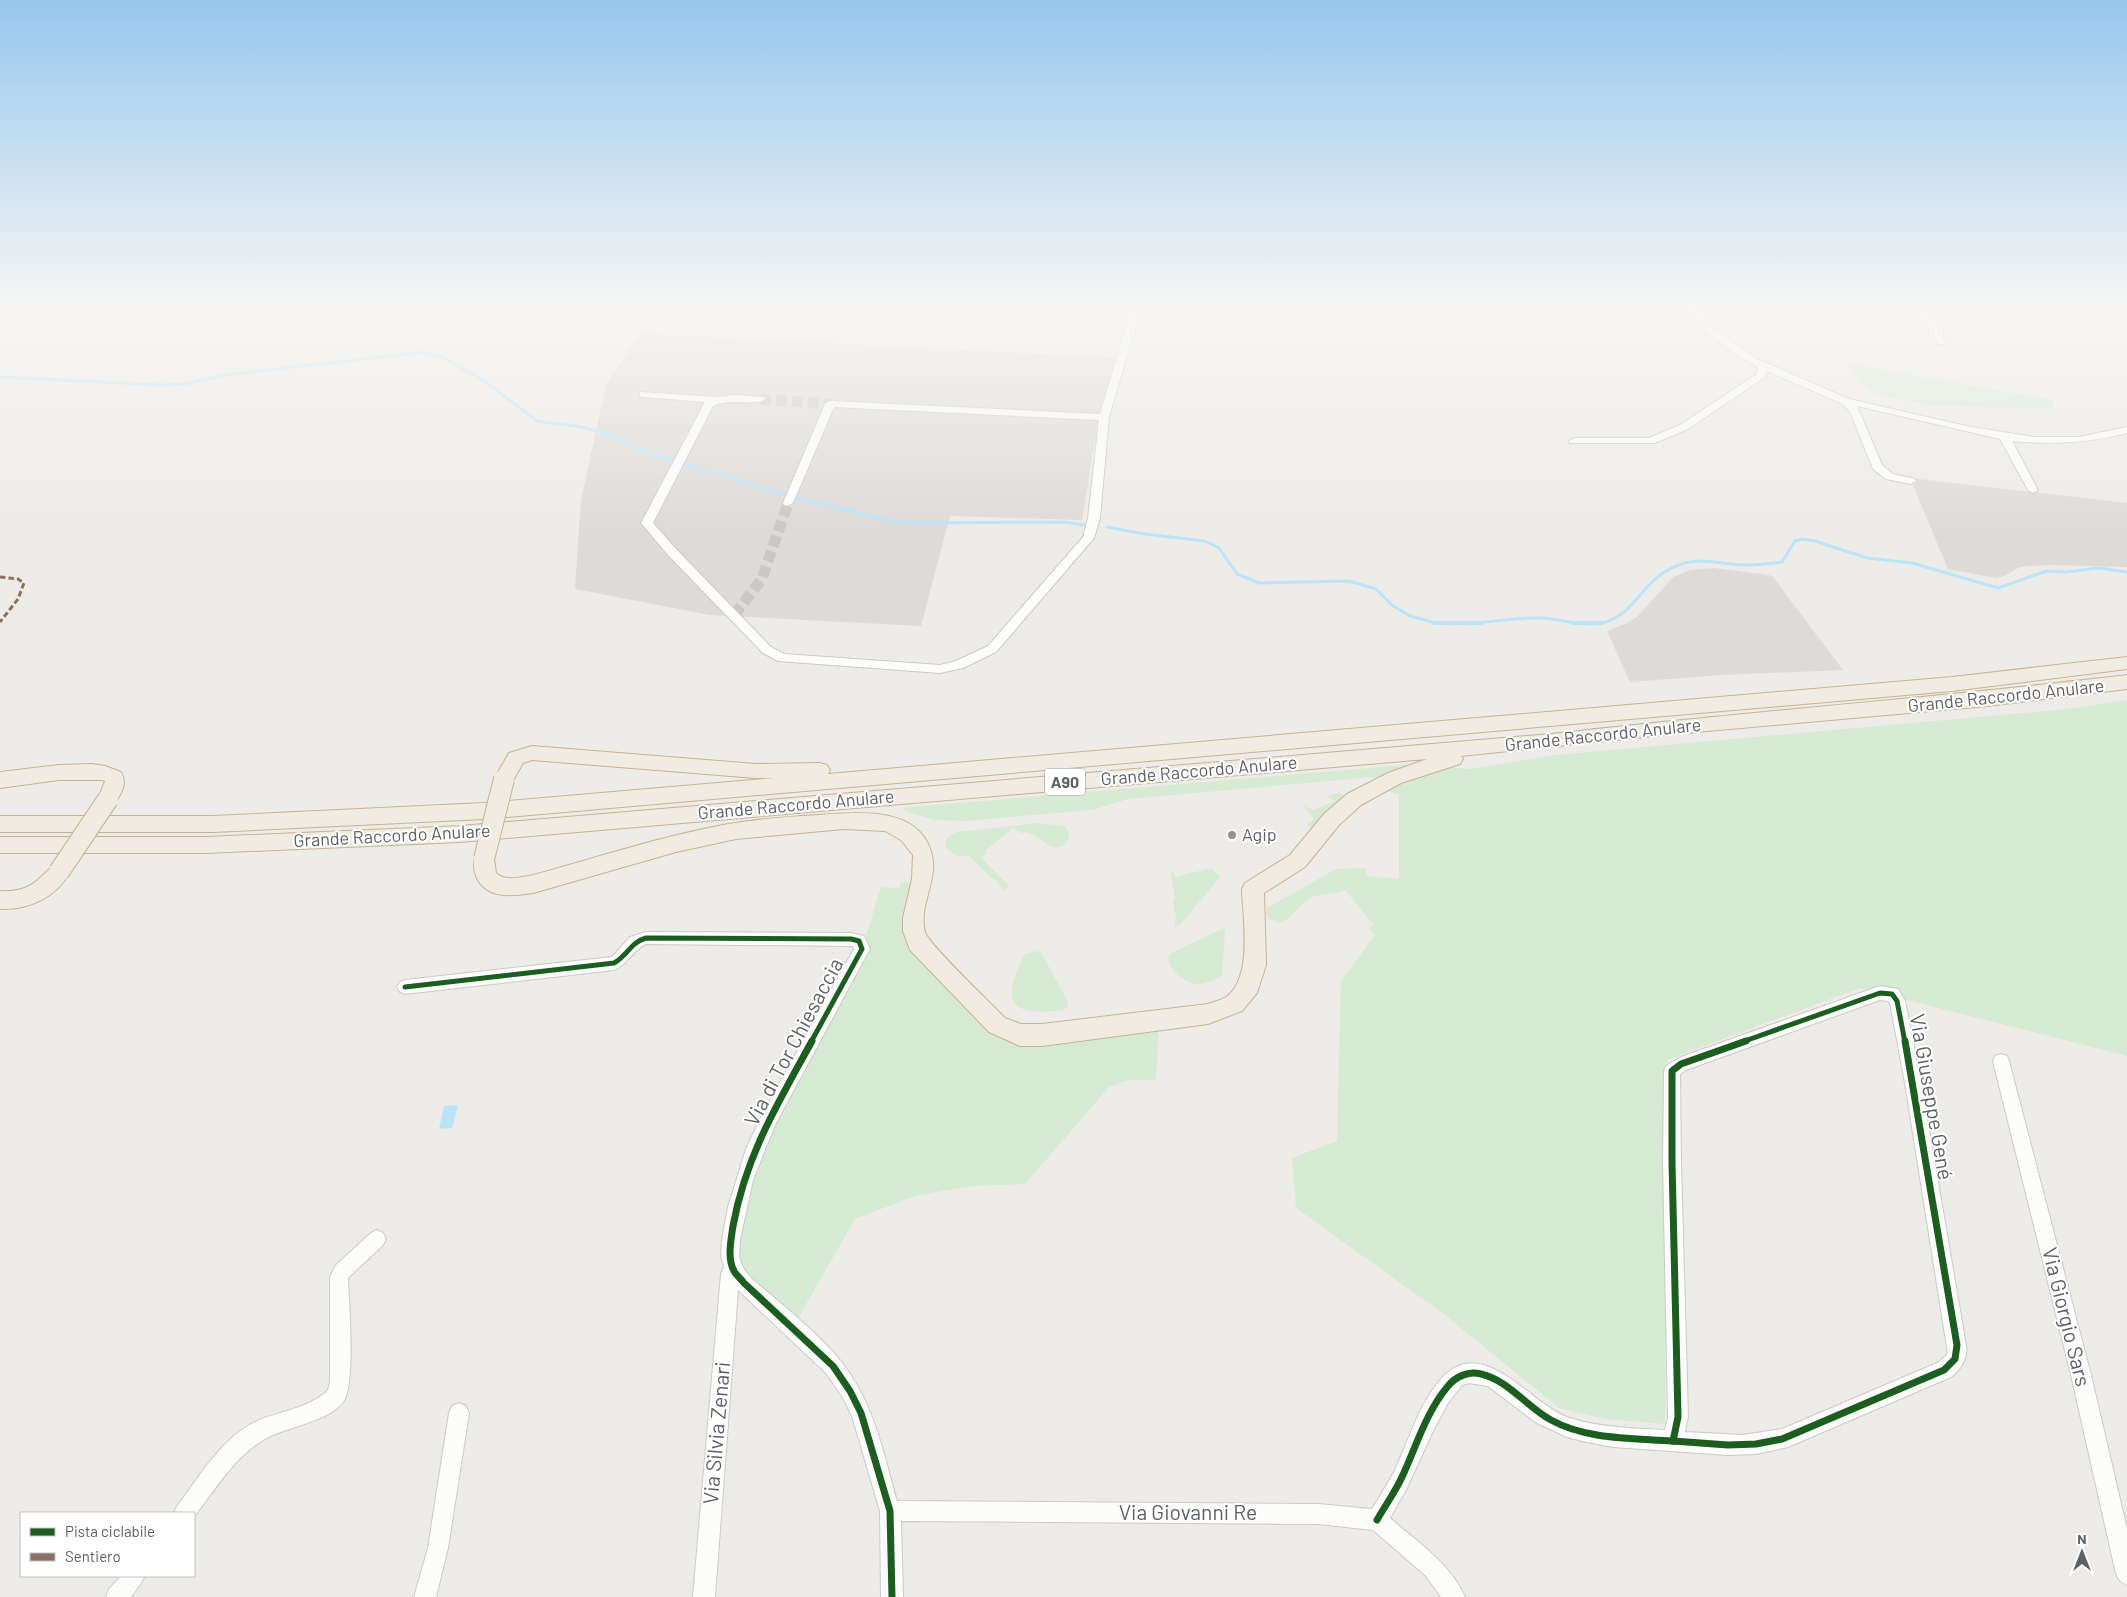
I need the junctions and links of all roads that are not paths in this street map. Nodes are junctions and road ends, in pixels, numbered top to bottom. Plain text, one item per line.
1 (1114, 383) edge
2 (1751, 383) edge
3 (1802, 383) edge
4 (644, 394) dead end
5 (760, 399) tunnel mouth
6 (717, 400) junction
7 (1847, 402) junction
8 (1104, 417) junction
9 (2127, 430) edge
10 (2005, 438) junction
11 (1574, 441) dead end
12 (1911, 481) dead end
13 (2033, 490) dead end
14 (788, 503) tunnel mouth
15 (2127, 662) edge
16 (2127, 682) edge
17 (1551, 741) junction
18 (967, 769) junction
19 (0, 780) edge
20 (0, 824) edge
21 (0, 845) edge
22 (0, 900) edge
23 (405, 987) dead end
24 (2001, 1061) dead end
25 (377, 1239) dead end
26 (734, 1270) junction
27 (459, 1413) dead end
28 (1673, 1441) junction
29 (890, 1511) junction
30 (185, 1512) edge
31 (1377, 1520) junction
32 (2127, 1574) edge
33 (133, 1577) edge
34 (117, 1597) edge
35 (425, 1597) edge
36 (704, 1597) edge
37 (892, 1597) edge
38 (1454, 1597) edge

1 - 8 street
2 - 11 street
3 - 7 street
4 - 6 street
5 - 6 street
6 - 8 street
7 - 10 street
7 - 12 street
8 - 14 street
9 - 10 street
10 - 13 street
15 - 18 highway, Grande Raccordo Anulare / A90
16 - 17 highway, Grande Raccordo Anulare / A90
17 - 18 highway, bridge
17 - 21 highway, Grande Raccordo Anulare / A90
18 - 20 highway, Grande Raccordo Anulare / A90
19 - 22 highway, bridge
23 - 26 street, Via di Tor Chiesaccia
24 - 32 street, Via Giorgio Sars
25 - 30 street
26 - 29 street
26 - 36 street, Via Silvia Zenari
27 - 35 street
28 - 28 street, Via Giuseppe Gené
28 - 31 street, Via Giuseppe Gené
29 - 31 street, Via Giovanni Re
29 - 37 street
31 - 38 street
33 - 34 street

